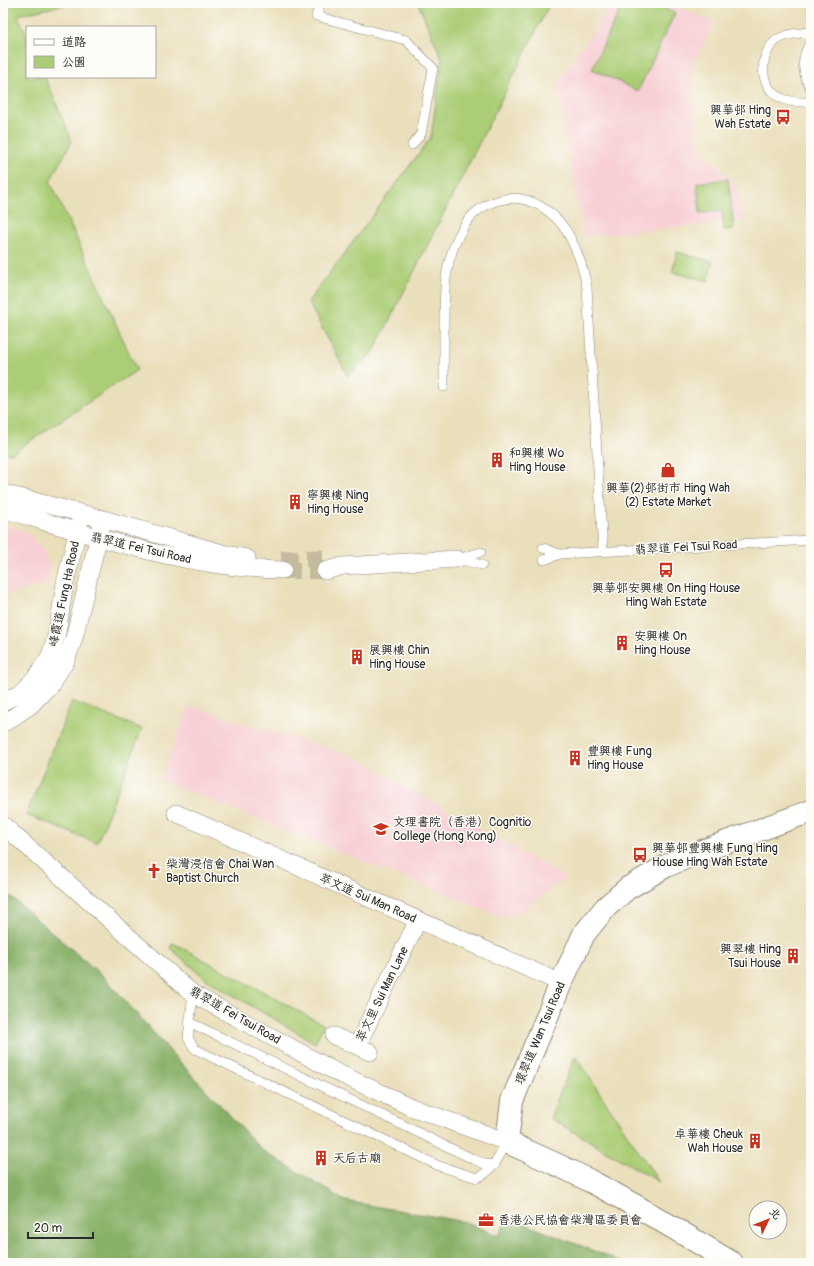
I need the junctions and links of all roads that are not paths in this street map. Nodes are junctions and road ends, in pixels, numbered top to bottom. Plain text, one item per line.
1 (321, 3) edge
2 (811, 32) edge
3 (811, 42) edge
4 (811, 89) edge
5 (811, 102) edge
6 (412, 144) dead end
7 (444, 387) dead end
8 (3, 493) edge
9 (3, 509) edge
10 (81, 514) junction
11 (103, 519) junction
12 (77, 532) junction
13 (98, 538) junction
14 (811, 540) edge
15 (543, 548) dead end
16 (603, 551) junction
17 (481, 552) dead end
18 (560, 554) junction
19 (457, 559) junction
20 (544, 560) dead end
21 (324, 564) tunnel mouth
22 (482, 565) dead end
23 (3, 702) edge
24 (3, 723) edge
25 (811, 812) edge
26 (176, 813) dead end
27 (3, 825) edge
28 (418, 920) junction
29 (561, 983) junction
30 (193, 994) junction
31 (189, 1022) junction
32 (334, 1036) dead end
33 (506, 1142) junction
34 (495, 1165) junction
35 (732, 1263) edge

1 - 6 lane
2 - 5 lane
3 - 4 lane
7 - 16 lane
8 - 10 street, 翡翠道 Fei Tsui Road
9 - 12 street, 翡翠道 Fei Tsui Road
10 - 11 street, 翡翠道 Fei Tsui Road
10 - 12 street, 峰霞道 Fung Ha Road
11 - 13 street, 峰霞道 Fung Ha Road
11 - 13 street, 翡翠道 Fei Tsui Road
12 - 13 street, 翡翠道 Fei Tsui Road
12 - 23 street, 峰霞道 Fung Ha Road
13 - 24 street, 峰霞道 Fung Ha Road
14 - 16 lane, 翡翠道 Fei Tsui Road
15 - 18 lane, 翡翠道 Fei Tsui Road
16 - 18 lane, 翡翠道 Fei Tsui Road
17 - 19 lane
18 - 20 lane, 翡翠道 Fei Tsui Road
19 - 21 street
19 - 22 lane
25 - 29 street, 環翠道 Wan Tsui Road
26 - 28 street, 萃文道 Sui Man Road
27 - 30 street, 翡翠道 Fei Tsui Road
28 - 29 street, 萃文道 Sui Man Road
28 - 32 street, 萃文里 Sui Man Lane
29 - 33 street, 環翠道 Wan Tsui Road
30 - 31 lane
30 - 33 street, 翡翠道 Fei Tsui Road
31 - 34 lane
31 - 34 lane
33 - 34 lane
33 - 35 street

